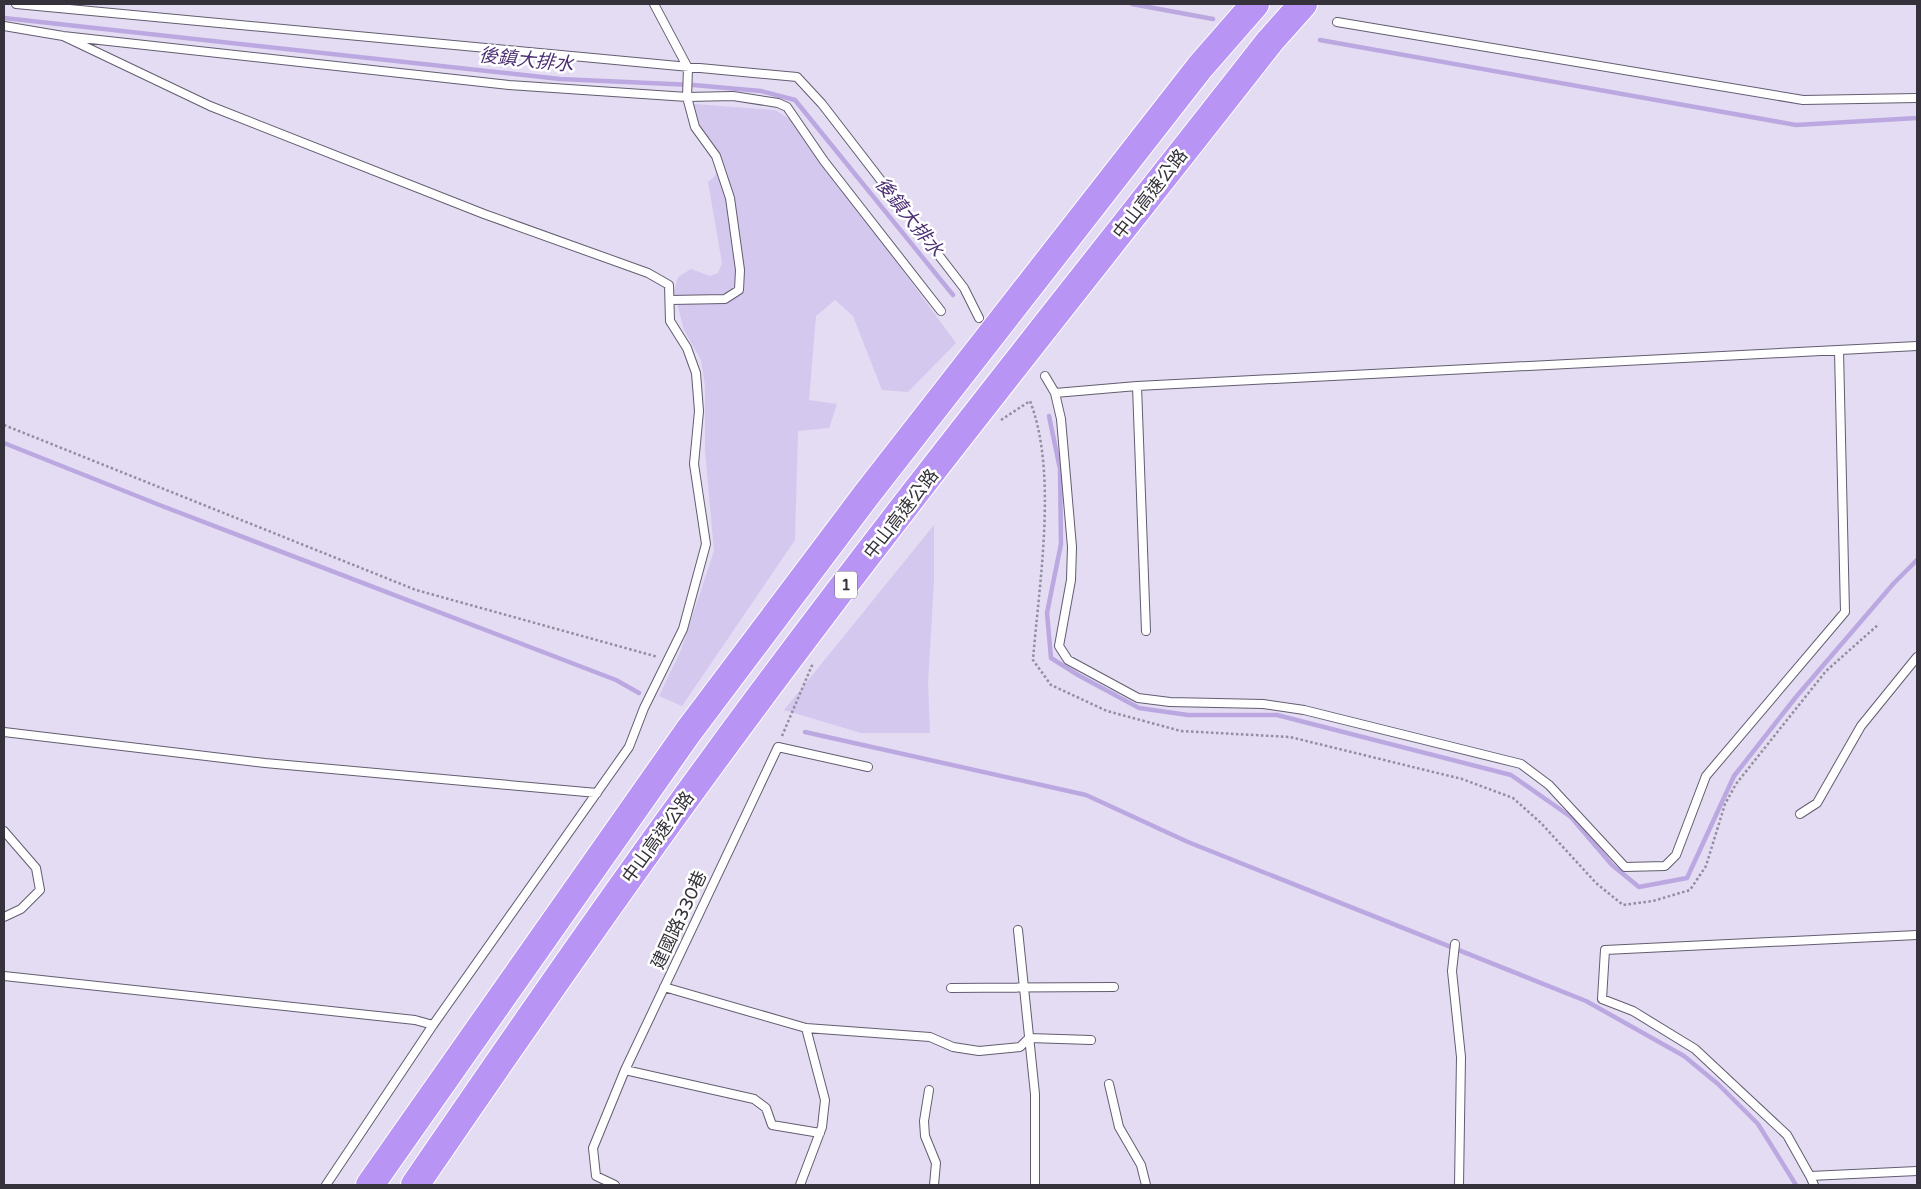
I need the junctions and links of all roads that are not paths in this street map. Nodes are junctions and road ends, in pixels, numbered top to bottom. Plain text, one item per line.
1 (16, 4) edge
2 (654, 4) edge
3 (1255, 4) edge
4 (1303, 4) edge
5 (1337, 22) dead end
6 (4, 26) edge
7 (63, 36) junction
8 (688, 71) junction
9 (687, 94) junction
10 (1917, 98) edge
11 (670, 300) junction
12 (941, 311) dead end
13 (978, 318) dead end
14 (1917, 346) edge
15 (1839, 351) junction
16 (1045, 376) dead end
17 (1137, 386) junction
18 (1055, 393) junction
19 (1146, 631) dead end
20 (1917, 657) edge
21 (4, 732) edge
22 (868, 767) dead end
23 (598, 793) junction
24 (1800, 814) dead end
25 (4, 831) edge
26 (4, 917) edge
27 (1018, 930) dead end
28 (1917, 935) edge
29 (1454, 944) dead end
30 (4, 976) edge
31 (664, 987) junction
32 (1114, 987) dead end
33 (951, 988) dead end
34 (1024, 988) junction
35 (433, 1025) junction
36 (806, 1028) junction
37 (1029, 1038) junction
38 (1091, 1040) dead end
39 (625, 1070) junction
40 (1108, 1084) dead end
41 (929, 1090) dead end
42 (820, 1133) junction
43 (1917, 1171) edge
44 (1810, 1176) junction
45 (326, 1185) edge
46 (370, 1185) edge
47 (415, 1185) edge
48 (615, 1185) edge
49 (800, 1185) edge
50 (934, 1185) edge
51 (1035, 1185) edge
52 (1146, 1185) edge
53 (1459, 1185) edge
54 (1814, 1185) edge

1 - 8 lane
2 - 8 lane
3 - 46 highway, 中山高速公路 / 1
4 - 47 highway, 中山高速公路 / 1
5 - 10 lane
6 - 7 lane
7 - 9 lane
7 - 11 lane
8 - 9 lane
8 - 13 lane
9 - 11 lane
9 - 12 lane
11 - 23 lane
14 - 15 lane
15 - 17 lane
15 - 18 lane
16 - 18 lane
17 - 18 lane
17 - 19 lane
20 - 24 lane
21 - 23 lane
22 - 31 lane, 建國路330巷
23 - 35 lane
25 - 26 lane
27 - 34 lane
28 - 44 lane
29 - 53 lane
30 - 35 lane
31 - 36 lane
31 - 39 lane, 建國路330巷
32 - 34 lane
33 - 34 lane
34 - 37 lane
35 - 45 lane
36 - 37 lane
36 - 42 lane
37 - 38 lane
37 - 51 lane
39 - 42 lane
39 - 48 lane, 建國路330巷
40 - 52 lane
41 - 50 lane
42 - 49 lane
43 - 44 lane
44 - 54 lane

